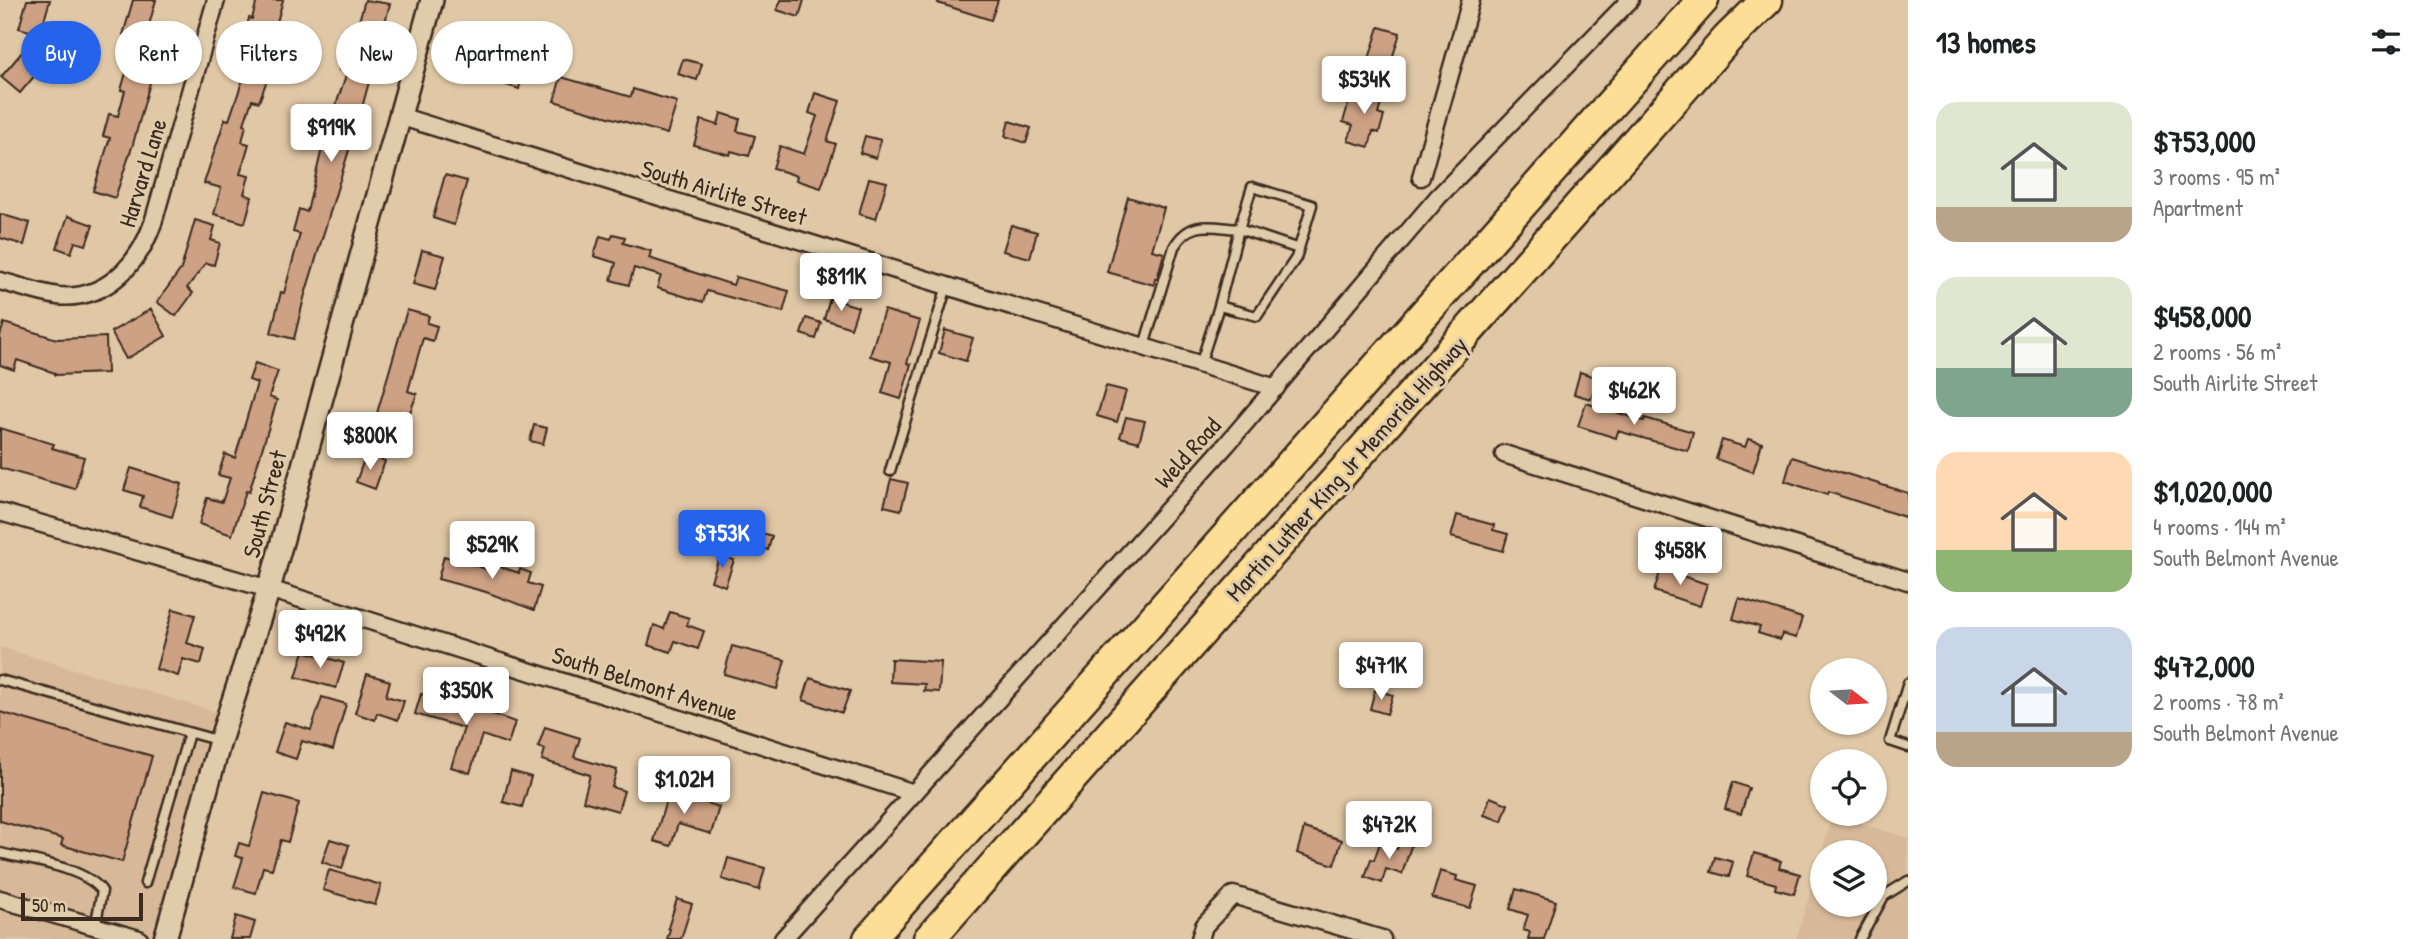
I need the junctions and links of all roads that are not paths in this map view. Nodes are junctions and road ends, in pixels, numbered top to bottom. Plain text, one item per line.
1 (216, 0) edge
2 (432, 0) edge
3 (1471, 0) edge
4 (1630, 0) edge
5 (1703, 0) edge
6 (1766, 0) edge
7 (399, 116) junction
8 (1421, 177) dead end
9 (1239, 229) junction
10 (1299, 249) junction
11 (0, 281) edge
12 (947, 286) junction
13 (1219, 306) junction
14 (1144, 346) junction
15 (1200, 365) junction
16 (1276, 388) junction
17 (1504, 454) dead end
18 (890, 471) dead end
19 (0, 512) edge
20 (1908, 581) edge
21 (269, 589) junction
22 (0, 680) edge
23 (1908, 683) edge
24 (189, 733) junction
25 (220, 741) junction
26 (1908, 747) edge
27 (914, 793) junction
28 (0, 853) edge
29 (1908, 881) edge
30 (145, 883) dead end
31 (0, 900) edge
32 (95, 926) junction
33 (139, 939) edge
34 (165, 939) edge
35 (783, 939) edge
36 (869, 939) edge
37 (929, 939) edge
38 (1200, 939) edge
39 (1382, 939) edge
40 (1860, 939) edge

1 - 11 street, Harvard Lane
2 - 7 street, South Street
3 - 8 street
4 - 16 street, Weld Road
5 - 36 highway, Martin Luther King Jr Memorial Highway
6 - 37 highway, Martin Luther King Jr Memorial Highway
7 - 12 street, South Airlite Street
7 - 21 street, South Street
9 - 10 lane
9 - 10 lane
9 - 13 lane
9 - 14 lane
10 - 13 lane
12 - 14 street, South Airlite Street
12 - 18 lane
13 - 15 lane
14 - 15 street, South Airlite Street
15 - 16 street, South Airlite Street
16 - 27 street, Weld Road
17 - 20 street
19 - 21 street, South Belmont Avenue
21 - 25 street, South Street
21 - 27 street, South Belmont Avenue
22 - 24 lane
23 - 26 lane
24 - 25 lane
24 - 30 lane
25 - 34 street, South Street
27 - 35 street, Weld Road
28 - 32 lane
29 - 40 lane
31 - 32 street
32 - 33 street
38 - 39 street

